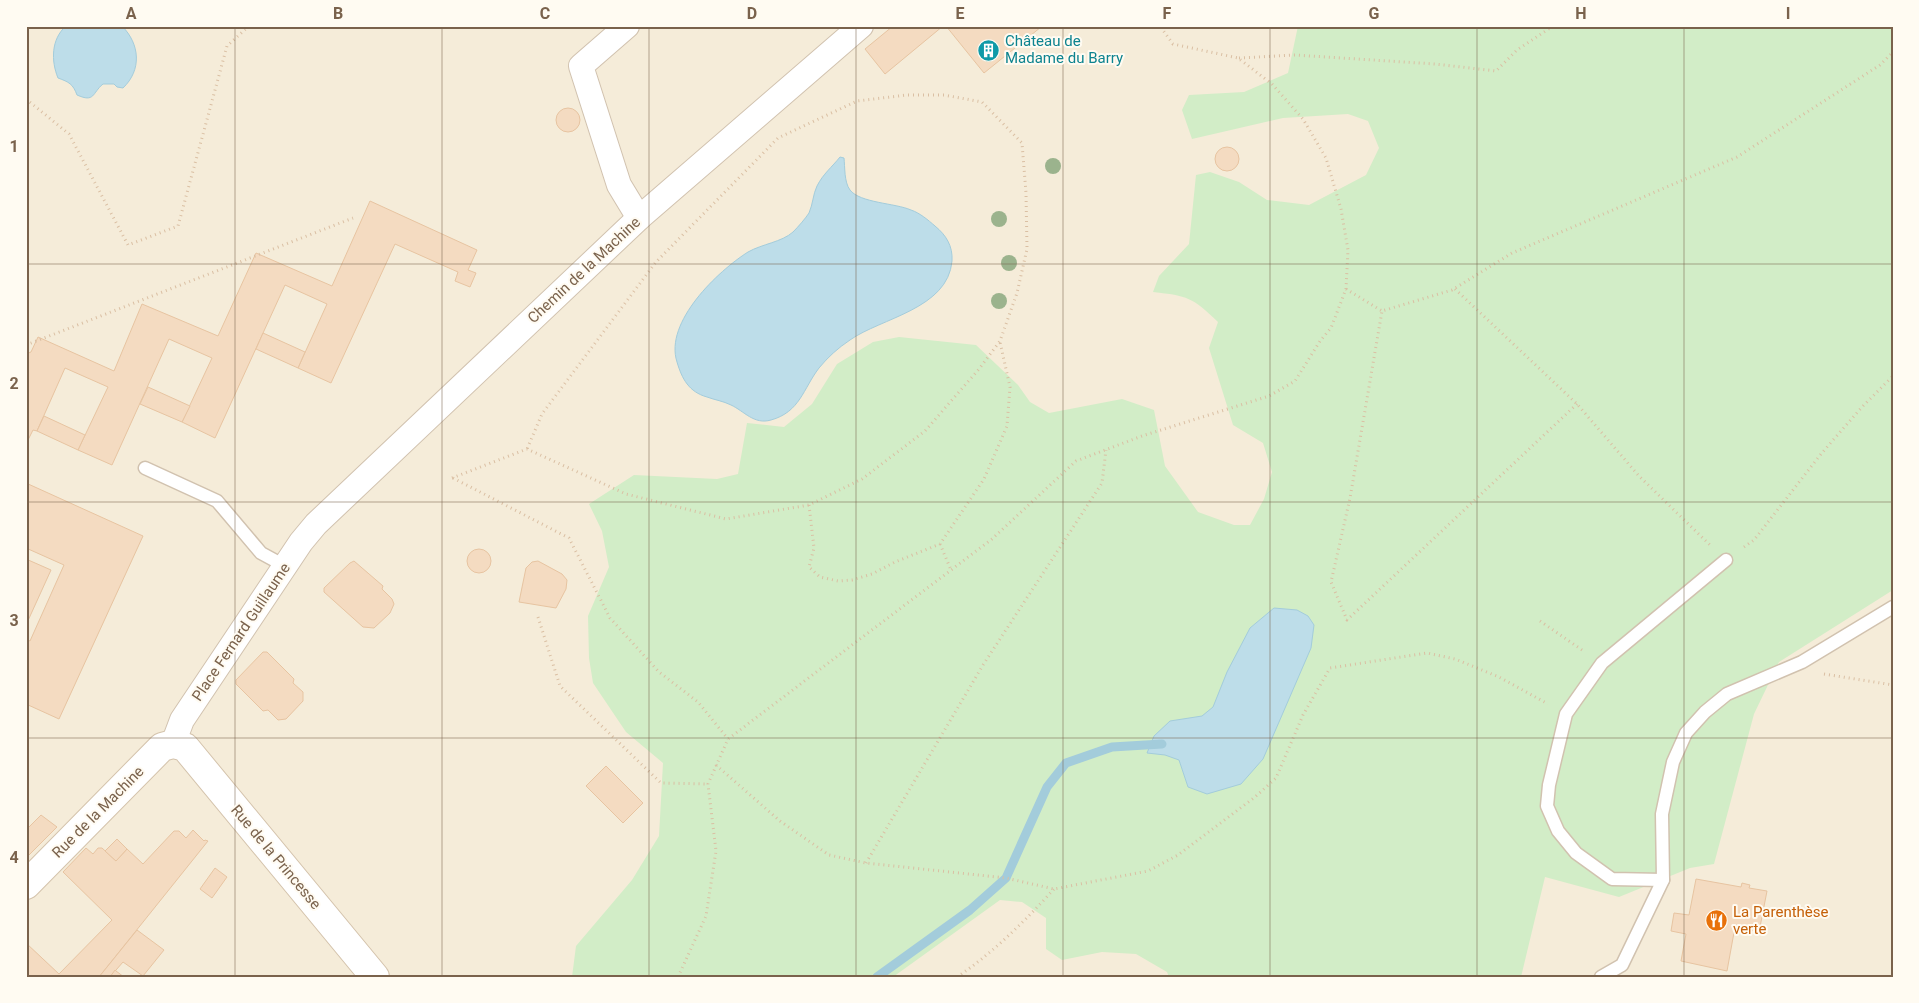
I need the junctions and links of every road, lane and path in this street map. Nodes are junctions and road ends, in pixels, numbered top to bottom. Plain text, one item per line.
1 (249, 26) edge
2 (627, 26) edge
3 (861, 26) edge
4 (1160, 26) edge
5 (1553, 26) edge
6 (1893, 52) edge
7 (1238, 58) junction
8 (26, 99) edge
9 (353, 218) dead end
10 (639, 218) junction
11 (1346, 289) junction
12 (1455, 289) junction
13 (1382, 311) junction
14 (1000, 341) junction
15 (26, 345) edge
16 (1893, 376) edge
17 (1577, 404) junction
18 (527, 449) junction
19 (1106, 450) junction
20 (145, 468) dead end
21 (809, 505) junction
22 (316, 524) joint
23 (940, 544) junction
24 (1726, 560) junction
25 (285, 566) junction
26 (950, 570) junction
27 (1893, 607) edge
28 (538, 617) dead end
29 (1540, 621) dead end
30 (1802, 662) junction
31 (1602, 663) junction
32 (1893, 685) edge
33 (1566, 714) junction
34 (728, 739) junction
35 (173, 744) junction
36 (716, 765) junction
37 (708, 784) junction
38 (866, 863) junction
39 (1663, 880) junction
40 (26, 885) edge
41 (1054, 889) junction
42 (375, 977) edge
43 (678, 977) edge
44 (957, 977) edge
45 (1601, 977) edge

1 - 8 path
2 - 10 street
3 - 10 street, Chemin de la Machine
4 - 7 path
5 - 7 path
6 - 12 path
7 - 11 path
9 - 15 path
10 - 22 street, Chemin de la Machine
11 - 13 path
11 - 19 path
12 - 13 path
12 - 17 path
13 - 17 path
14 - 18 path
14 - 21 path
14 - 23 path
16 - 24 path
17 - 24 path
18 - 21 path
18 - 34 path
19 - 26 path
19 - 38 path
20 - 25 lane
21 - 23 path
22 - 25 street, Place Fernard Guillaume
23 - 26 path
24 - 31 lane
25 - 35 street, Place Fernard Guillaume
26 - 34 path
27 - 30 lane
28 - 37 path
29 - 31 path
30 - 32 path
30 - 39 lane
31 - 33 lane
33 - 39 lane
33 - 41 path
34 - 36 path
35 - 40 street, Rue de la Machine
35 - 42 street, Rue de la Princesse
36 - 37 path
36 - 38 path
37 - 43 path
38 - 41 path
39 - 45 lane
41 - 44 path

